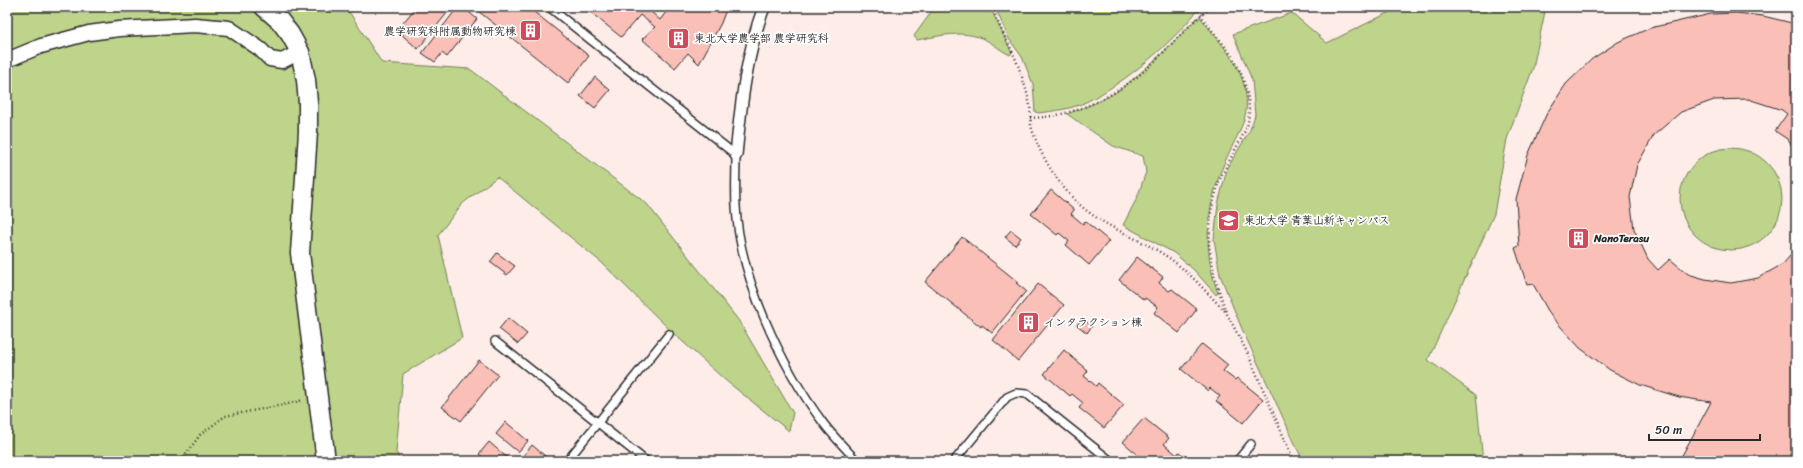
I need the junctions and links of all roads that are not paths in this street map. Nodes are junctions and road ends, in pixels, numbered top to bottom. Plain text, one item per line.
1 (264, 7) edge
2 (549, 7) edge
3 (764, 7) edge
4 (300, 52) junction
5 (7, 60) edge
6 (736, 155) junction
7 (669, 334) dead end
8 (495, 341) dead end
9 (598, 422) junction
10 (1251, 444) dead end
11 (326, 461) edge
12 (567, 461) edge
13 (646, 461) edge
14 (856, 461) edge
15 (954, 461) edge
16 (1111, 461) edge
17 (1237, 461) edge

1 - 4 street
2 - 6 lane
3 - 6 street
4 - 5 street
4 - 11 street
6 - 14 lane
7 - 9 lane
8 - 9 lane
9 - 12 lane
9 - 13 lane
10 - 17 lane
15 - 16 lane

